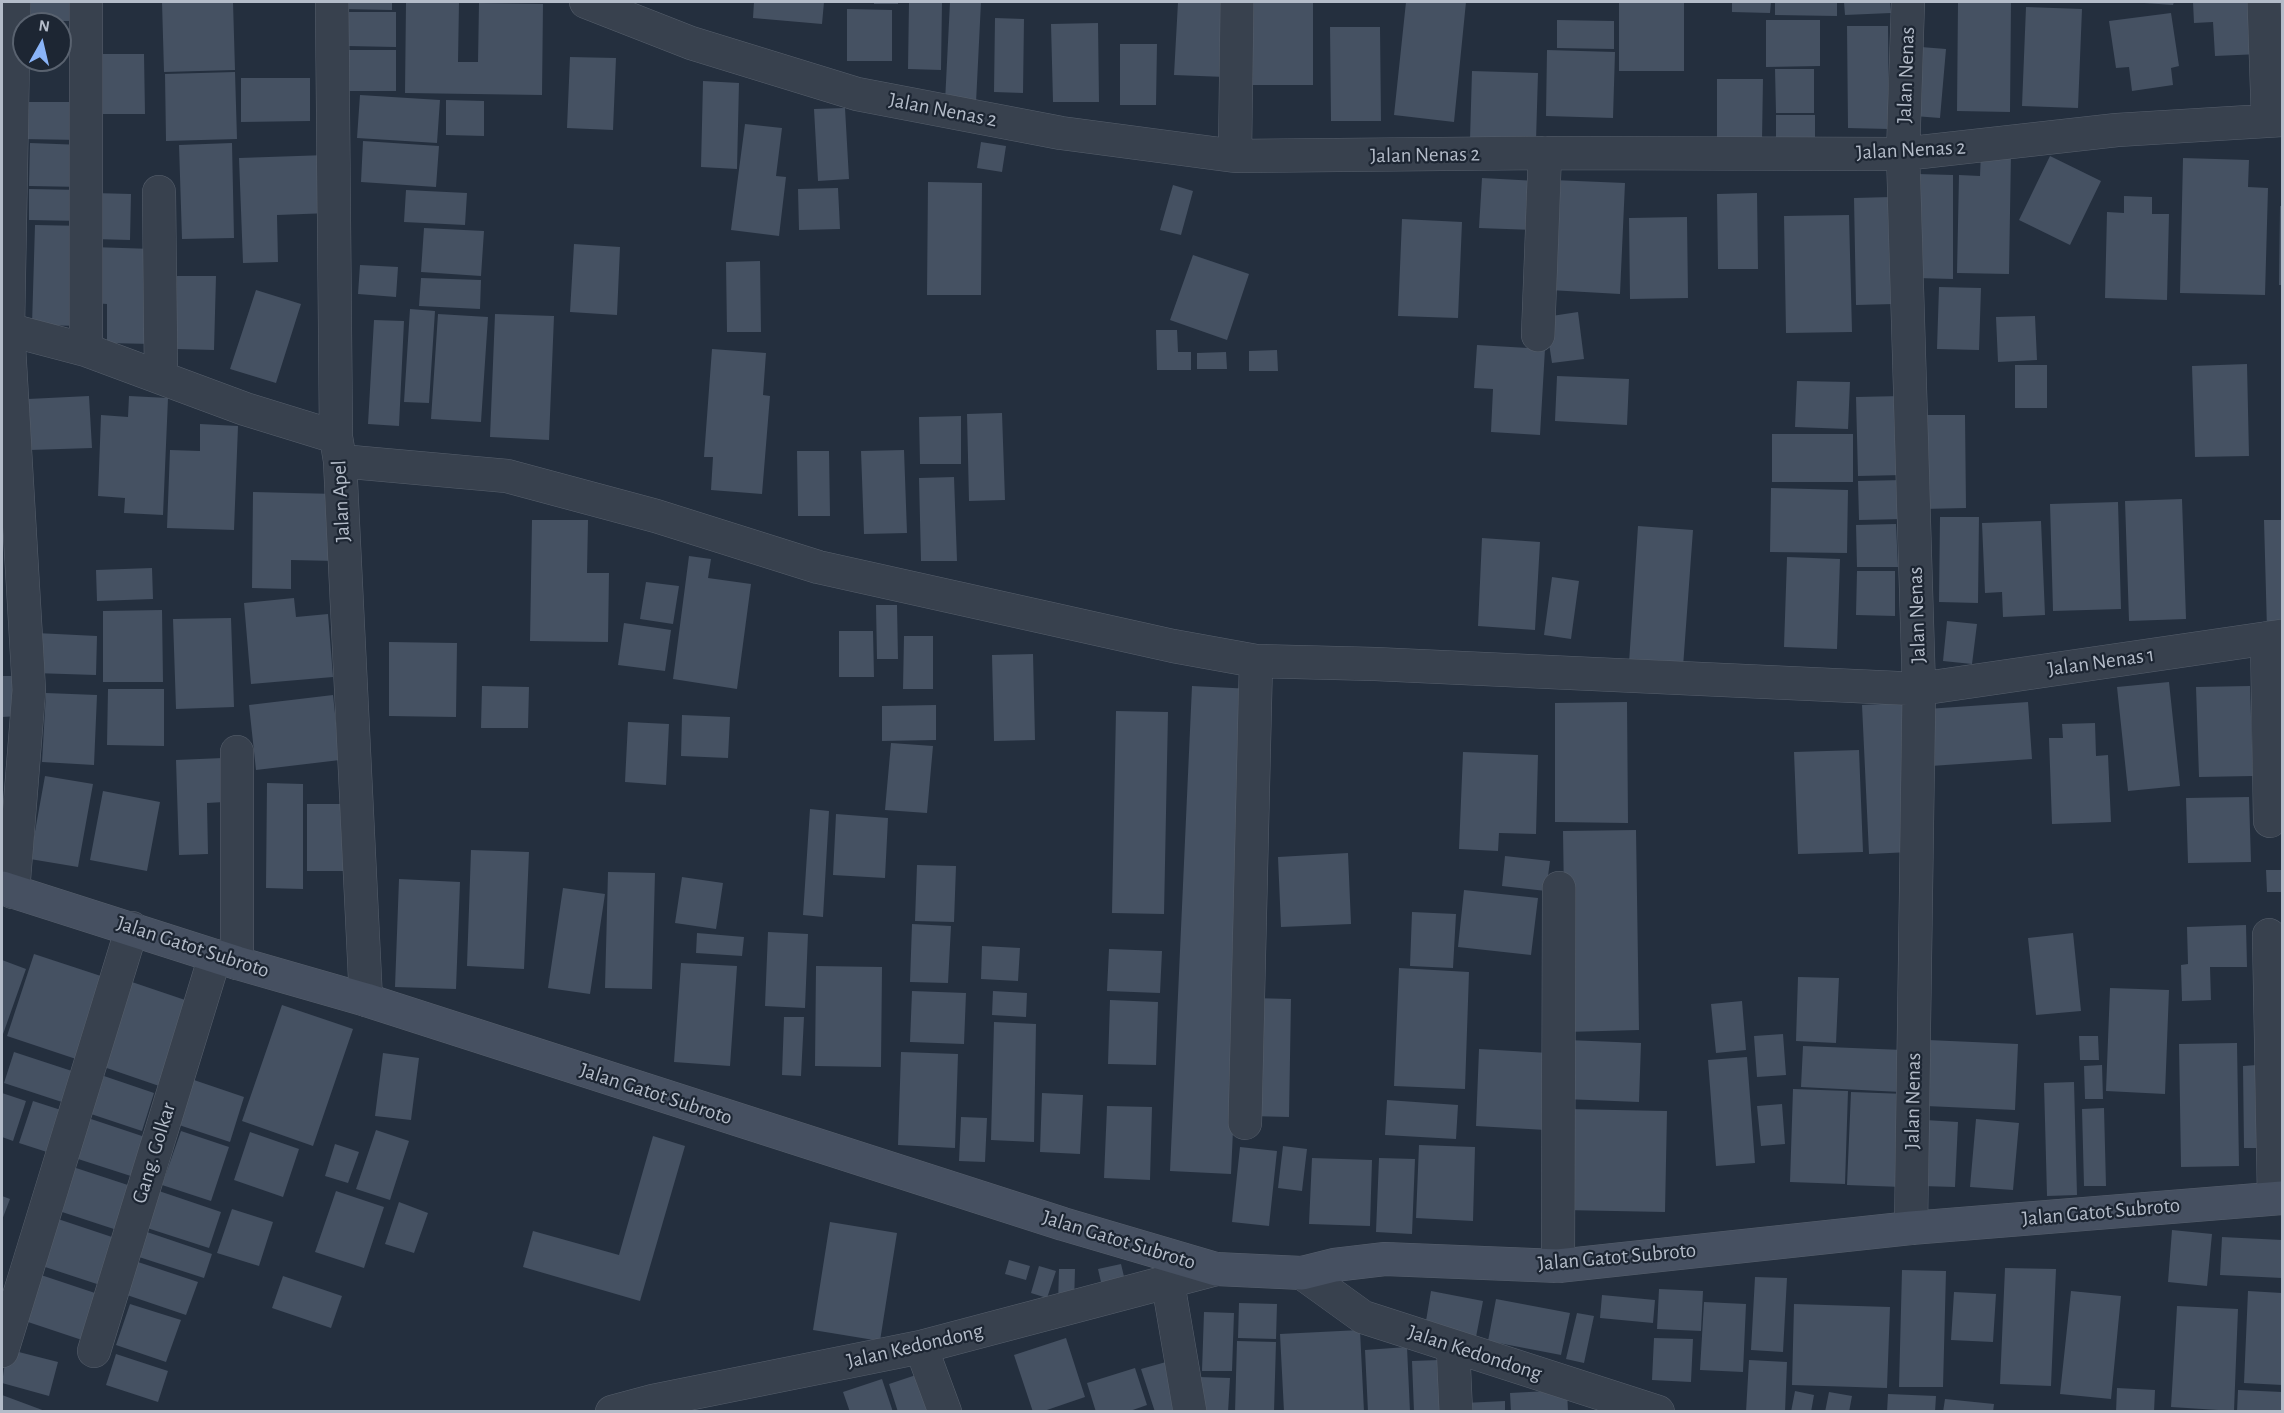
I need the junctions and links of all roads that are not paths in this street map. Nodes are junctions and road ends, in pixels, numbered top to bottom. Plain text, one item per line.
1 (14, 2) edge
2 (86, 2) edge
3 (332, 2) edge
4 (586, 2) edge
5 (1237, 2) edge
6 (1908, 2) edge
7 (2264, 2) edge
8 (2275, 120) edge
9 (1545, 153) junction
10 (1904, 154) junction
11 (1235, 156) junction
12 (159, 192) dead end
13 (5, 328) edge
14 (1538, 335) dead end
15 (86, 350) junction
16 (161, 376) junction
17 (338, 449) junction
18 (2275, 637) edge
19 (1256, 661) junction
20 (1919, 689) junction
21 (237, 752) dead end
22 (2270, 821) dead end
23 (1559, 888) dead end
24 (7, 890) edge
25 (132, 928) junction
26 (2269, 935) dead end
27 (226, 959) junction
28 (366, 1000) junction
29 (1245, 1123) dead end
30 (2278, 1198) edge
31 (1911, 1228) junction
32 (1558, 1266) junction
33 (1216, 1269) junction
34 (1302, 1273) junction
35 (1168, 1283) junction
36 (4, 1332) edge
37 (1453, 1346) junction
38 (921, 1347) junction
39 (94, 1351) dead end
40 (1615, 1405) edge
41 (612, 1412) edge
42 (945, 1412) edge
43 (1190, 1412) edge
44 (1456, 1412) edge
45 (1659, 1412) edge

1 - 13 street
2 - 15 street
3 - 17 street, Jalan Apel
4 - 11 street, Jalan Nenas 2
5 - 11 street
6 - 10 street, Jalan Nenas
7 - 8 street
8 - 10 street, Jalan Nenas 2
9 - 10 street, Jalan Nenas 2
9 - 11 street, Jalan Nenas 2
9 - 14 street
10 - 20 street, Jalan Nenas
12 - 16 street
13 - 15 street, Jalan Nenas 1
13 - 24 street
15 - 16 street, Jalan Nenas 1
16 - 17 street, Jalan Nenas 1
17 - 19 street, Jalan Nenas 1
17 - 28 street, Jalan Apel
18 - 20 street, Jalan Nenas 1
18 - 22 street
19 - 20 street, Jalan Nenas 1
19 - 29 street
20 - 31 street, Jalan Nenas
21 - 27 street, Gang. Golkar
23 - 32 street
24 - 25 main road, Jalan Gatot Subroto
25 - 27 main road, Jalan Gatot Subroto
25 - 36 street
26 - 30 street
27 - 28 main road, Jalan Gatot Subroto
27 - 39 street, Gang. Golkar
28 - 33 main road, Jalan Gatot Subroto
30 - 31 main road, Jalan Gatot Subroto
31 - 32 main road, Jalan Gatot Subroto
32 - 34 main road, Jalan Gatot Subroto
33 - 34 main road, Jalan Gatot Subroto
33 - 35 street, Jalan Kedondong
34 - 37 street, Jalan Kedondong
35 - 38 street, Jalan Kedondong
35 - 43 street
37 - 40 street, Jalan Kedondong
37 - 44 street
38 - 41 street, Jalan Kedondong
38 - 42 street
40 - 45 street, Jalan Kedondong

